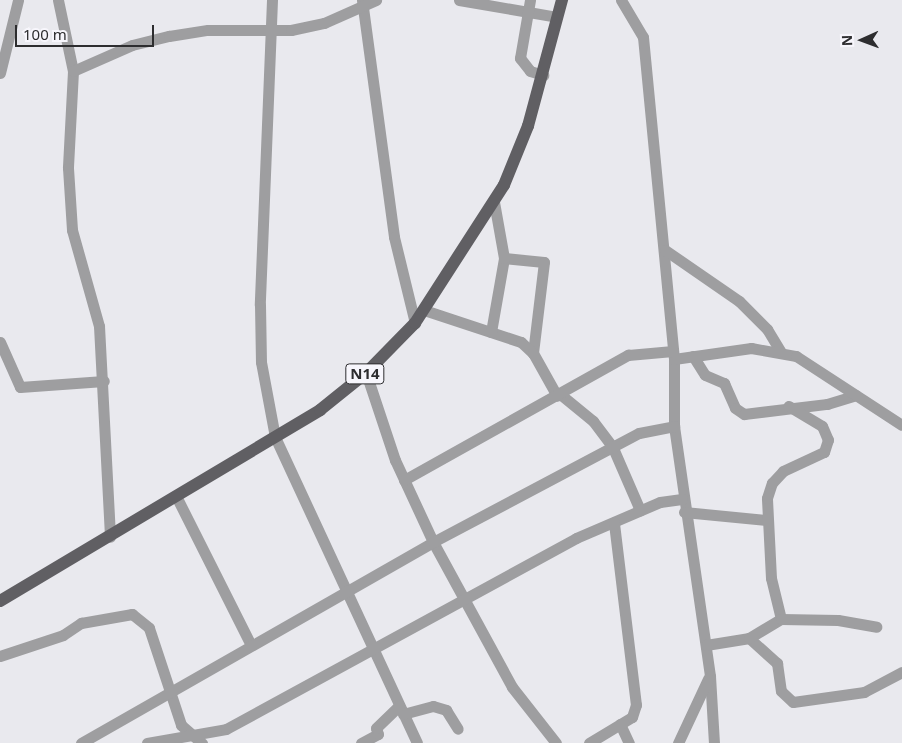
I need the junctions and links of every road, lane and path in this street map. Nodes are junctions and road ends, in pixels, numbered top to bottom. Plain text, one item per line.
1 (18, 0) edge
2 (58, 0) edge
3 (272, 0) edge
4 (376, 0) edge
5 (459, 0) edge
6 (562, 0) edge
7 (621, 0) edge
8 (363, 2) edge
9 (529, 5) edge
10 (558, 17) junction
11 (274, 31) junction
12 (73, 71) junction
13 (0, 73) edge
14 (543, 75) junction
15 (494, 202) junction
16 (665, 250) junction
17 (504, 258) junction
18 (424, 310) junction
19 (415, 324) junction
20 (491, 332) junction
21 (0, 342) edge
22 (781, 352) junction
23 (533, 353) junction
24 (674, 355) junction
25 (693, 356) junction
26 (366, 373) junction
27 (104, 381) junction
28 (558, 395) junction
29 (856, 395) junction
30 (789, 406) junction
31 (902, 425) edge
32 (674, 426) junction
33 (275, 437) junction
34 (614, 448) junction
35 (404, 480) junction
36 (177, 498) junction
37 (682, 499) junction
38 (640, 510) junction
39 (684, 512) junction
40 (767, 520) junction
41 (614, 522) junction
42 (110, 537) junction
43 (433, 542) junction
44 (346, 590) junction
45 (0, 601) edge
46 (466, 601) junction
47 (781, 619) junction
48 (876, 627) dead end
49 (749, 638) junction
50 (250, 643) junction
51 (706, 646) junction
52 (373, 650) junction
53 (0, 656) edge
54 (902, 672) edge
55 (710, 676) junction
56 (167, 692) junction
57 (401, 710) junction
58 (620, 724) junction
59 (458, 729) dead end
60 (191, 736) junction
61 (82, 743) edge
62 (147, 743) edge
63 (202, 743) edge
64 (361, 743) edge
65 (417, 743) edge
66 (556, 743) edge
67 (590, 743) edge
68 (629, 743) edge
69 (678, 743) edge
70 (714, 743) edge

1 - 13 street
2 - 12 street
3 - 11 street
4 - 8 street
5 - 9 street
6 - 10 main road, N14
7 - 16 street
8 - 11 street
8 - 19 street
9 - 10 street
9 - 14 street
10 - 14 main road, N14
11 - 12 street
11 - 33 street
12 - 27 street
14 - 15 main road, N14
15 - 17 street
15 - 18 main road, N14
16 - 22 street
16 - 24 street
17 - 20 street
17 - 23 street
18 - 19 main road, N14
18 - 20 street
19 - 26 main road, N14
20 - 23 street
21 - 27 street
22 - 25 street
22 - 29 street
23 - 28 street
24 - 25 street
24 - 28 street
24 - 32 street
25 - 30 street
26 - 33 main road, N14
26 - 35 street
27 - 42 street
28 - 34 street
28 - 35 street
29 - 30 street
29 - 31 street
30 - 40 street
32 - 34 street
32 - 37 street
33 - 36 main road, N14
33 - 44 street
34 - 38 street
34 - 43 street
35 - 43 street
36 - 42 main road, N14
36 - 50 street
37 - 38 street
37 - 39 street
38 - 41 street
39 - 40 street
39 - 51 street
40 - 47 street
41 - 46 street
41 - 58 street
42 - 45 main road, N14
43 - 44 street
43 - 46 street
44 - 50 street
44 - 52 street
46 - 52 street
46 - 66 street
47 - 48 street
47 - 49 street
49 - 51 street
49 - 54 street
50 - 56 street
51 - 55 street
52 - 57 street
52 - 60 street
53 - 56 street
55 - 69 street
55 - 70 street
56 - 60 street
56 - 61 street
57 - 59 street
57 - 64 street
57 - 65 street
58 - 67 street
58 - 68 street
60 - 62 street
60 - 63 street

